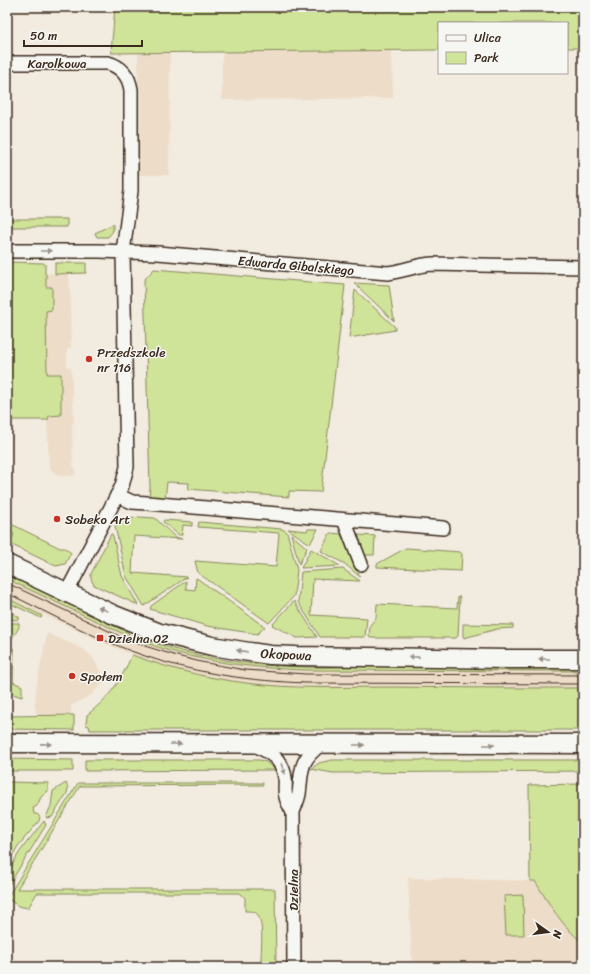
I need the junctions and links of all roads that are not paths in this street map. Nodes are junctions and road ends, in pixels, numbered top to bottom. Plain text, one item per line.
1 (7, 62) edge
2 (7, 251) edge
3 (123, 252) junction
4 (583, 267) edge
5 (117, 495) junction
6 (344, 520) junction
7 (443, 528) dead end
8 (7, 564) edge
9 (361, 564) dead end
10 (67, 592) junction
11 (583, 659) edge
12 (7, 744) edge
13 (583, 744) edge
14 (254, 745) junction
15 (320, 745) junction
16 (293, 812) junction
17 (294, 967) edge

1 - 3 street, Karolkowa
2 -> 3 street, Edwarda Gibalskiego
3 - 4 street, Edwarda Gibalskiego
3 - 5 street
5 - 6 street
5 - 10 street
6 - 7 street
6 - 9 street
8 - 10 main road, Okopowa
11 -> 10 main road, Okopowa
12 -> 14 main road
15 -> 13 main road
14 - 15 main road
14 -> 16 street, Dzielna
15 - 16 street, Dzielna
16 - 17 street, Dzielna

